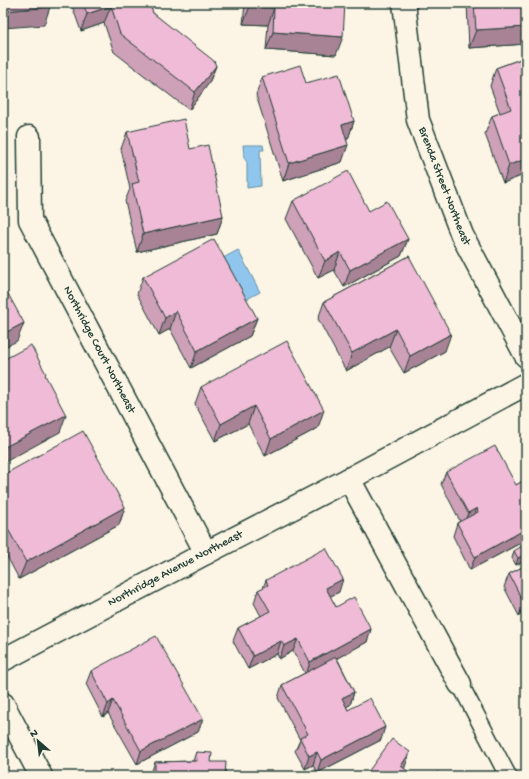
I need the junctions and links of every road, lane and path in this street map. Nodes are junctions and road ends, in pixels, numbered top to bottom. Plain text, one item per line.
1 (404, 3) edge
2 (29, 137) dead end
3 (526, 356) edge
4 (526, 384) edge
5 (349, 479) junction
6 (206, 553) junction
7 (3, 660) edge
8 (460, 684) joint
9 (3, 704) edge
10 (41, 776) edge
11 (508, 776) edge

1 - 3 street, Brenda Street Northeast
2 - 6 street, Northridge Court Northeast
4 - 5 street, Northridge Avenue Northeast
5 - 6 street, Northridge Avenue Northeast
5 - 8 street
6 - 7 street, Northridge Avenue Northeast
8 - 11 lane
9 - 10 street

